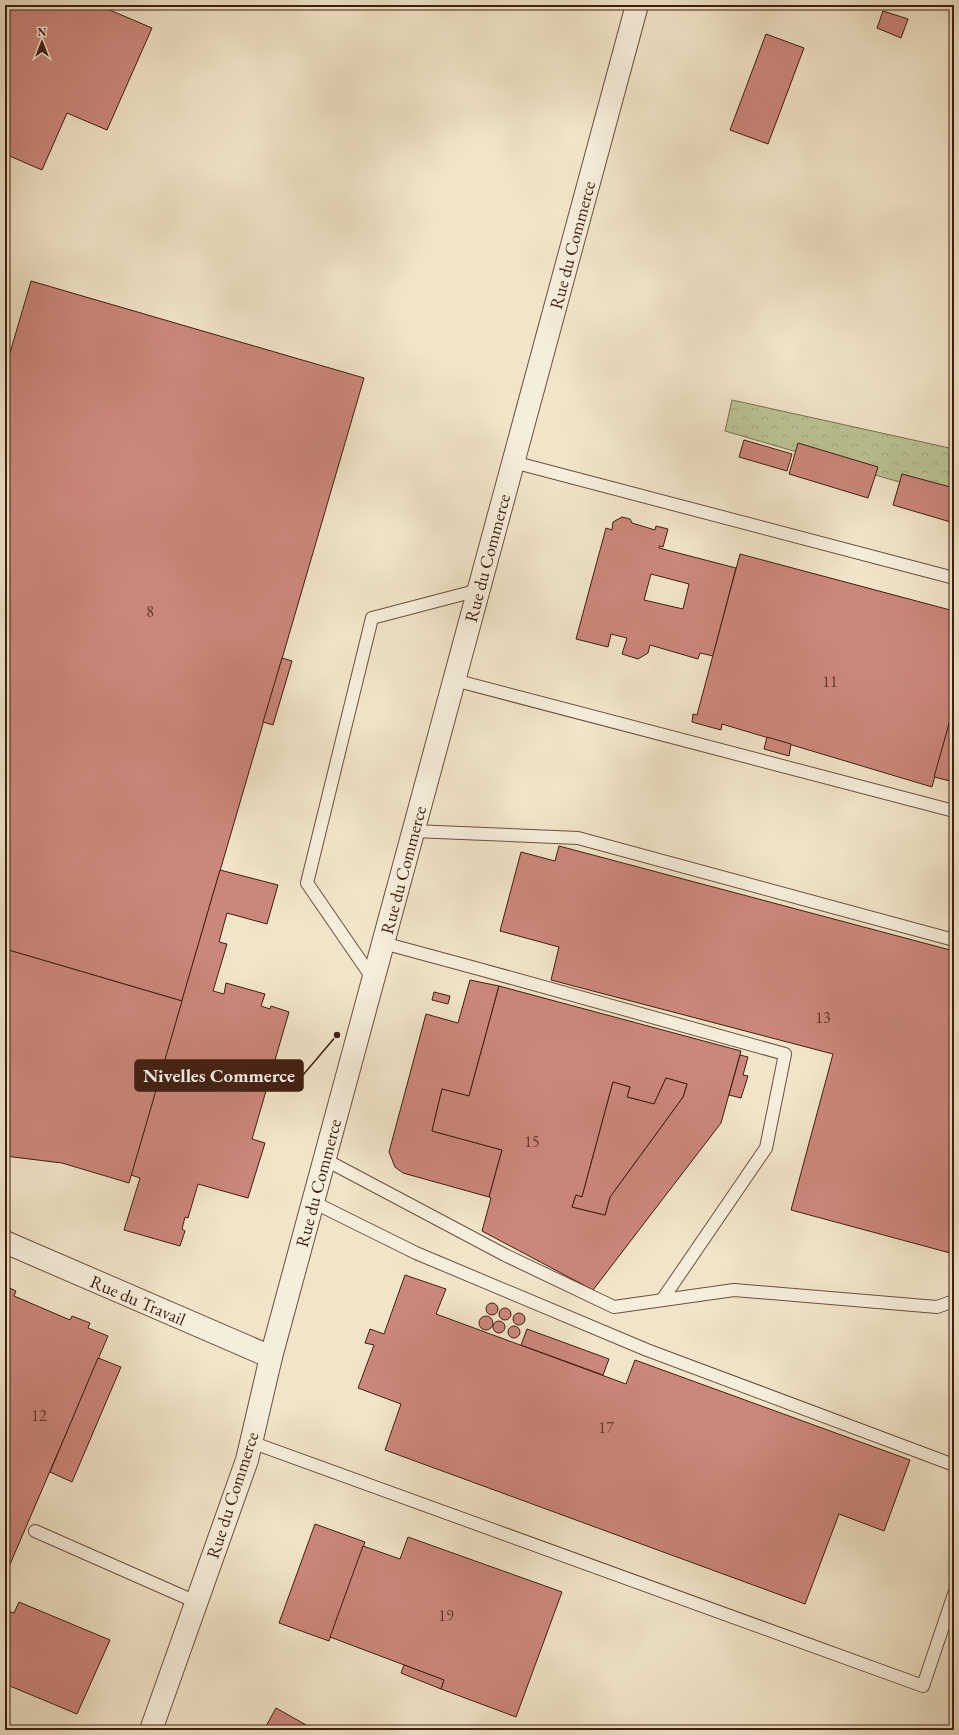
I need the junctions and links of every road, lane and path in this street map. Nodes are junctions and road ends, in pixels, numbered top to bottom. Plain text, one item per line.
1 (637, 5) edge
2 (513, 462) junction
3 (954, 578) edge
4 (479, 590) junction
5 (454, 680) junction
6 (954, 811) edge
7 (413, 831) junction
8 (954, 940) edge
9 (383, 943) junction
10 (373, 979) junction
11 (324, 1159) junction
12 (313, 1202) junction
13 (5, 1242) edge
14 (662, 1300) junction
15 (954, 1301) edge
16 (271, 1357) junction
17 (251, 1442) junction
18 (954, 1465) edge
19 (35, 1531) dead end
20 (954, 1594) edge
21 (196, 1602) junction
22 (150, 1730) edge

1 - 2 street, Rue du Commerce
2 - 3 lane
2 - 4 street, Rue du Commerce
4 - 5 street, Rue du Commerce
4 - 10 lane
5 - 6 lane
5 - 7 street, Rue du Commerce
7 - 8 lane
7 - 9 street, Rue du Commerce
9 - 10 street, Rue du Commerce
9 - 14 lane
10 - 11 street, Rue du Commerce
11 - 12 street, Rue du Commerce
11 - 14 lane
12 - 16 street, Rue du Commerce
12 - 18 lane
13 - 16 street, Rue du Travail
14 - 15 lane
16 - 17 street, Rue du Commerce
17 - 20 lane
17 - 21 street, Rue du Commerce
19 - 21 lane
21 - 22 street, Rue du Commerce

